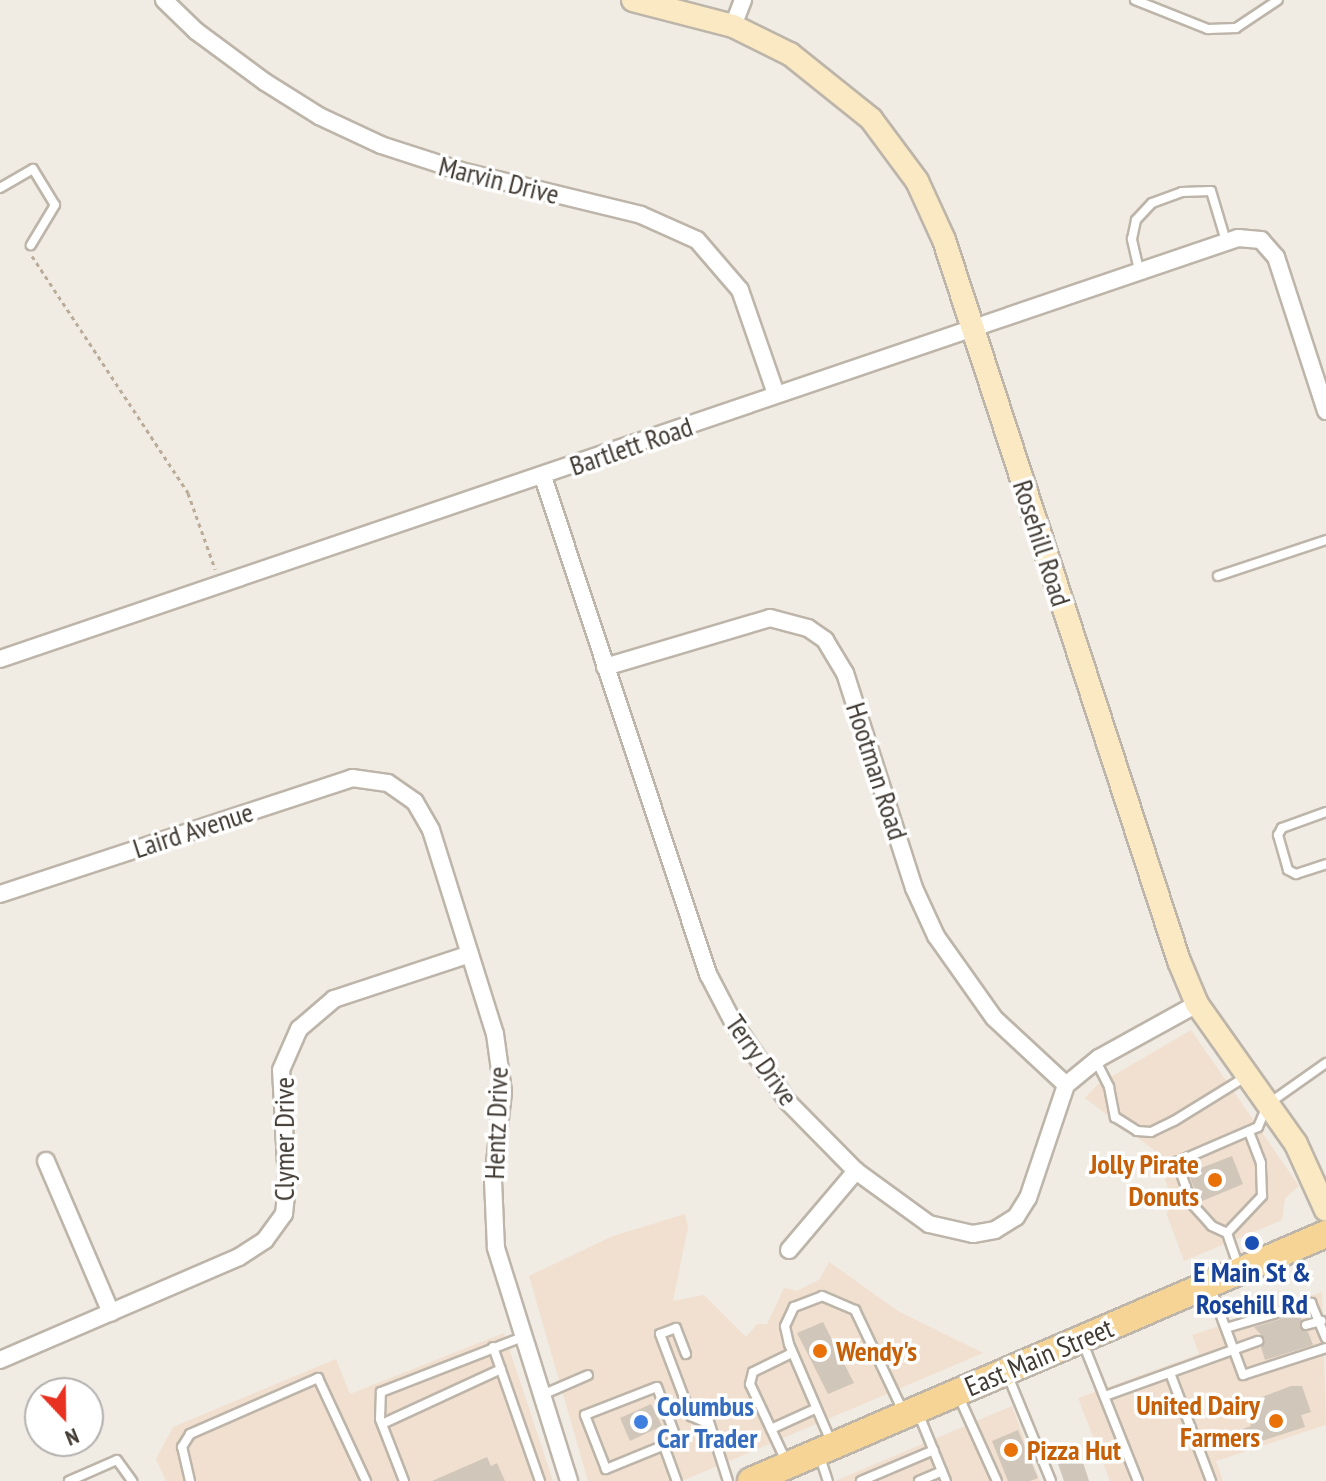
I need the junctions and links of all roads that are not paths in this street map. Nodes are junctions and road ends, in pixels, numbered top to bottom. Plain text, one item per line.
1 (164, 0) edge
2 (633, 0) edge
3 (743, 0) edge
4 (1135, 0) edge
5 (1278, 0) edge
6 (733, 26) junction
7 (0, 188) edge
8 (1226, 241) junction
9 (31, 245) road end
10 (1139, 270) junction
11 (972, 327) junction
12 (776, 394) junction
13 (1326, 411) edge
14 (543, 477) junction
15 (1326, 540) edge
16 (1218, 576) dead end
17 (0, 659) edge
18 (605, 667) junction
19 (388, 783) joint
20 (1326, 812) edge
21 (1326, 864) edge
22 (0, 894) edge
23 (470, 954) junction
24 (1197, 1004) junction
25 (1096, 1061) junction
26 (1325, 1065) edge
27 (1248, 1075) junction
28 (1066, 1085) junction
29 (1268, 1104) junction
30 (1249, 1131) junction
31 (46, 1161) dead end
32 (856, 1171) junction
33 (1326, 1210) edge
34 (1227, 1233) junction
35 (1326, 1234) edge
36 (789, 1250) dead end
37 (1240, 1271) junction
38 (1210, 1284) junction
39 (111, 1313) junction
40 (1321, 1321) junction
41 (1306, 1325) dead end
42 (1226, 1328) junction
43 (523, 1337) junction
44 (1326, 1338) edge
45 (1082, 1339) junction
46 (1258, 1341) dead end
47 (490, 1348) junction
48 (1326, 1348) edge
49 (1234, 1349) junction
50 (792, 1353) junction
51 (686, 1354) dead end
52 (0, 1360) edge
53 (501, 1369) junction
54 (1006, 1371) junction
55 (1170, 1373) junction
56 (588, 1375) dead end
57 (957, 1392) junction
58 (541, 1396) junction
59 (1105, 1396) junction
60 (704, 1406) dead end
61 (815, 1409) junction
62 (911, 1413) junction
63 (382, 1424) junction
64 (709, 1424) junction
65 (771, 1429) junction
66 (664, 1446) junction
67 (825, 1449) junction
68 (934, 1450) junction
69 (787, 1465) junction
70 (942, 1471) junction
71 (82, 1478) edge
72 (69, 1481) edge
73 (132, 1481) edge
74 (190, 1481) edge
75 (366, 1481) edge
76 (404, 1481) edge
77 (540, 1481) edge
78 (569, 1481) edge
79 (677, 1481) edge
80 (728, 1481) edge
81 (751, 1481) edge
82 (828, 1481) edge
83 (861, 1481) edge
84 (919, 1481) edge
85 (946, 1481) edge
86 (997, 1481) edge
87 (1051, 1481) edge
88 (1138, 1481) edge
89 (1211, 1481) edge

1 - 12 street, Marvin Drive
2 - 6 street, Rosehill Road
3 - 6 street
4 - 5 lane
6 - 11 street, Rosehill Road
7 - 9 lane
8 - 10 street, Bartlett Road
8 - 10 lane
8 - 13 street, Bartlett Road
10 - 11 street, Bartlett Road
11 - 12 street, Bartlett Road
11 - 24 street, Rosehill Road
12 - 14 street, Bartlett Road
14 - 17 street, Bartlett Road
14 - 18 street, Terry Drive
15 - 16 lane
18 - 28 street, Hootman Road
18 - 32 street, Terry Drive
19 - 22 street, Laird Avenue
19 - 23 street, Hentz Drive
20 - 21 lane
23 - 39 street, Clymer Drive
23 - 43 street, Hentz Drive
24 - 25 street
24 - 27 street, Rosehill Road
25 - 27 lane
25 - 28 street
26 - 29 lane
27 - 29 street, Rosehill Road
28 - 32 street, Terry Drive
29 - 30 lane
29 - 33 street, Rosehill Road
30 - 34 lane
30 - 34 lane
31 - 39 street
32 - 36 street
34 - 37 lane
35 - 37 main road, East Main Street
37 - 38 main road, East Main Street
38 - 42 lane
38 - 45 main road, East Main Street
39 - 52 street, Clymer Drive
40 - 41 lane
40 - 42 lane
40 - 44 lane
42 - 49 lane
43 - 47 lane
43 - 58 street, Hentz Drive
45 - 54 main road, East Main Street
45 - 59 lane
46 - 49 lane
47 - 53 lane
47 - 63 lane
48 - 49 lane
49 - 55 lane
50 - 61 lane
50 - 62 lane
50 - 65 lane
51 - 64 lane
53 - 63 lane
53 - 77 lane
54 - 57 main road, East Main Street
54 - 87 lane
55 - 59 lane
55 - 89 lane
56 - 58 lane
57 - 62 main road, East Main Street
57 - 86 lane
58 - 78 street, Hentz Drive
59 - 88 lane
60 - 64 lane
61 - 65 lane
61 - 67 lane
62 - 67 main road, East Main Street
62 - 68 lane
63 - 76 lane
64 - 80 lane
65 - 69 lane
66 - 66 lane
66 - 79 lane
67 - 69 main road, East Main Street
67 - 82 lane
68 - 70 lane
68 - 83 lane
69 - 81 main road, East Main Street
70 - 84 lane
70 - 85 lane
71 - 72 lane
71 - 73 lane
74 - 75 lane

